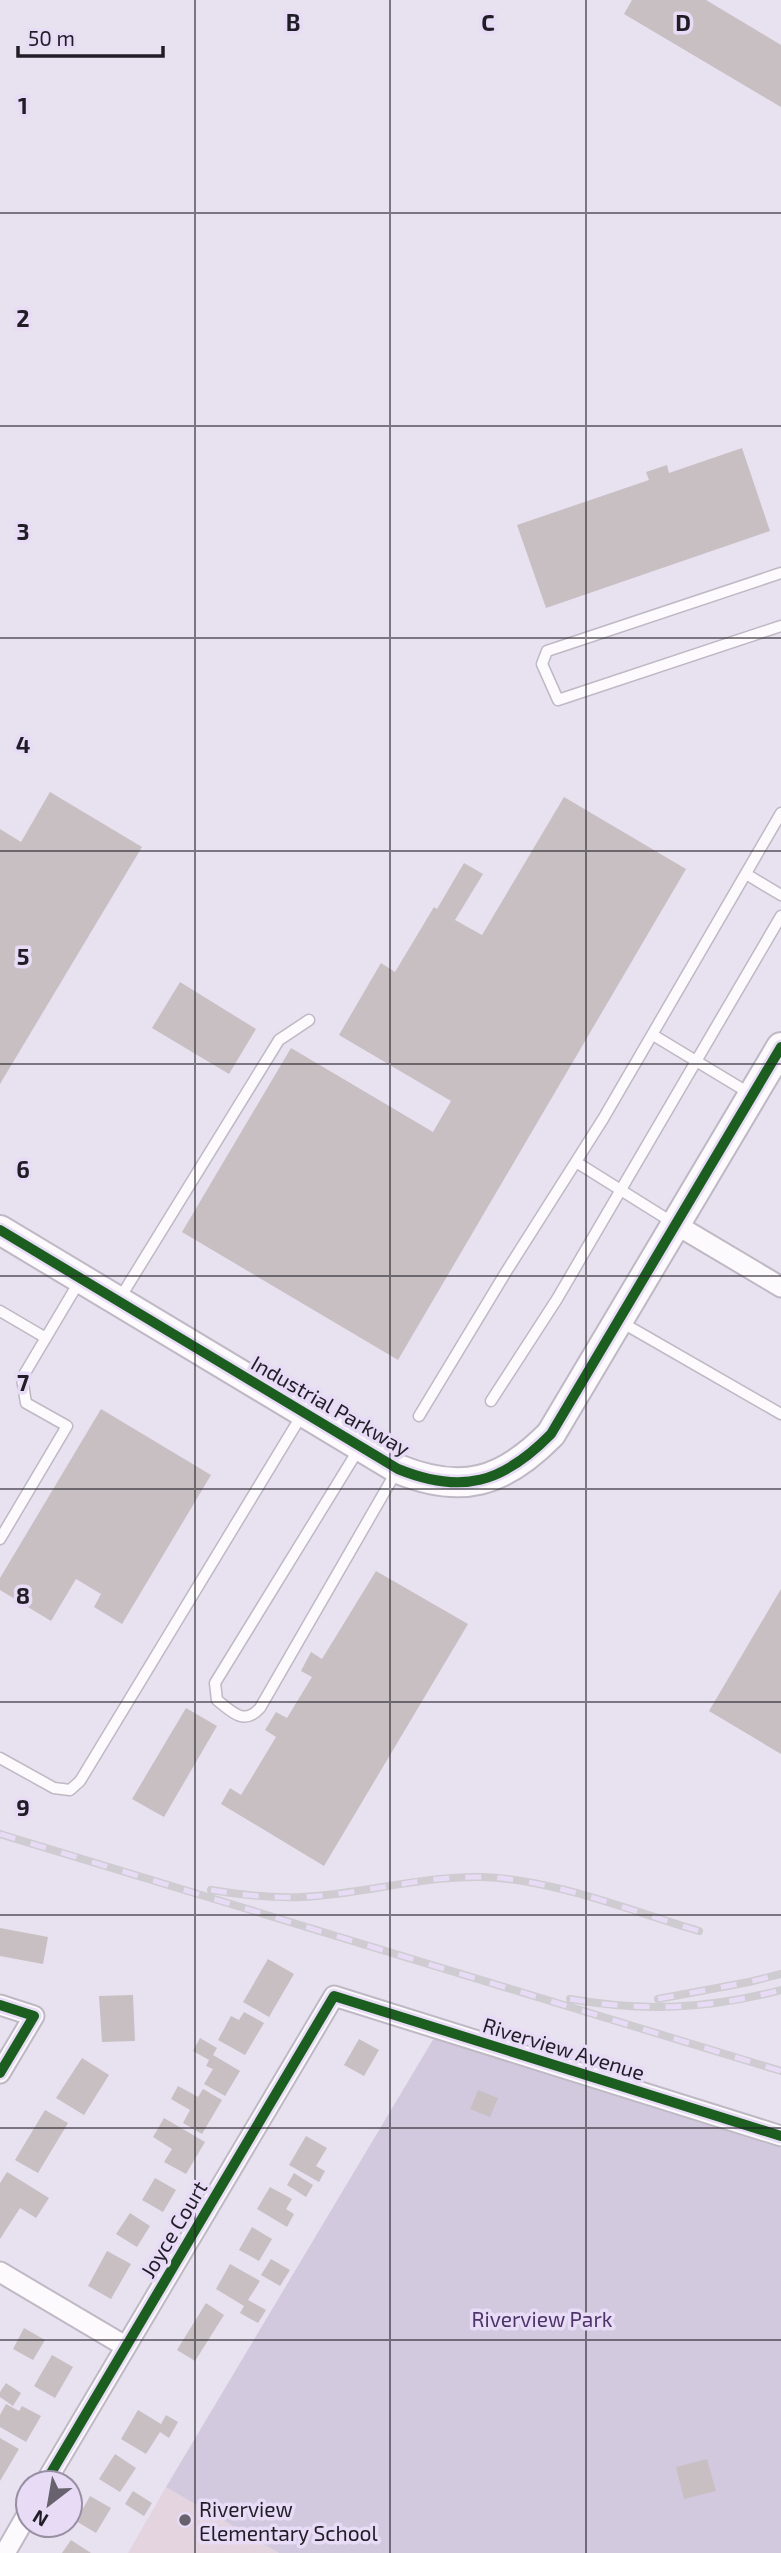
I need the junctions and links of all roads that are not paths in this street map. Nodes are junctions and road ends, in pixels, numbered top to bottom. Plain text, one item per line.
1 (781, 573) edge
2 (781, 626) edge
3 (781, 813) edge
4 (746, 874) junction
5 (781, 895) edge
6 (781, 916) edge
7 (309, 1020) dead end
8 (653, 1035) junction
9 (781, 1047) edge
10 (695, 1061) junction
11 (753, 1095) junction
12 (576, 1161) junction
13 (621, 1189) junction
14 (675, 1224) junction
15 (0, 1230) edge
16 (81, 1278) junction
17 (781, 1287) edge
18 (118, 1301) junction
19 (0, 1311) edge
20 (618, 1321) junction
21 (46, 1338) junction
22 (491, 1401) dead end
23 (303, 1413) junction
24 (781, 1414) edge
25 (419, 1416) dead end
26 (360, 1447) junction
27 (398, 1469) junction
28 (0, 1539) edge
29 (0, 1758) edge
30 (334, 1996) joint
31 (0, 2005) edge
32 (0, 2073) edge
33 (781, 2136) edge
34 (0, 2272) edge
35 (125, 2346) junction
36 (53, 2469) edge
37 (14, 2537) edge
38 (5, 2553) edge

1 - 2 lane
3 - 4 lane
4 - 5 lane
4 - 8 lane
6 - 10 lane
7 - 18 lane
8 - 10 lane
8 - 12 lane
9 - 11 street, Industrial Parkway
10 - 11 lane
10 - 13 lane
11 - 14 street, Industrial Parkway
12 - 13 lane
12 - 25 lane
13 - 14 lane
13 - 22 lane
14 - 17 street
14 - 20 street, Industrial Parkway
15 - 16 street, Industrial Parkway
16 - 18 street, Industrial Parkway
16 - 21 lane
18 - 23 street, Industrial Parkway
19 - 21 lane
20 - 24 lane
20 - 27 street, Industrial Parkway
21 - 28 lane
23 - 26 street, Industrial Parkway
23 - 29 lane
26 - 27 street, Industrial Parkway
26 - 27 lane
30 - 33 street, Riverview Avenue
30 - 35 street, Joyce Court
31 - 32 street
34 - 35 street
35 - 36 street, Joyce Court
37 - 38 street

